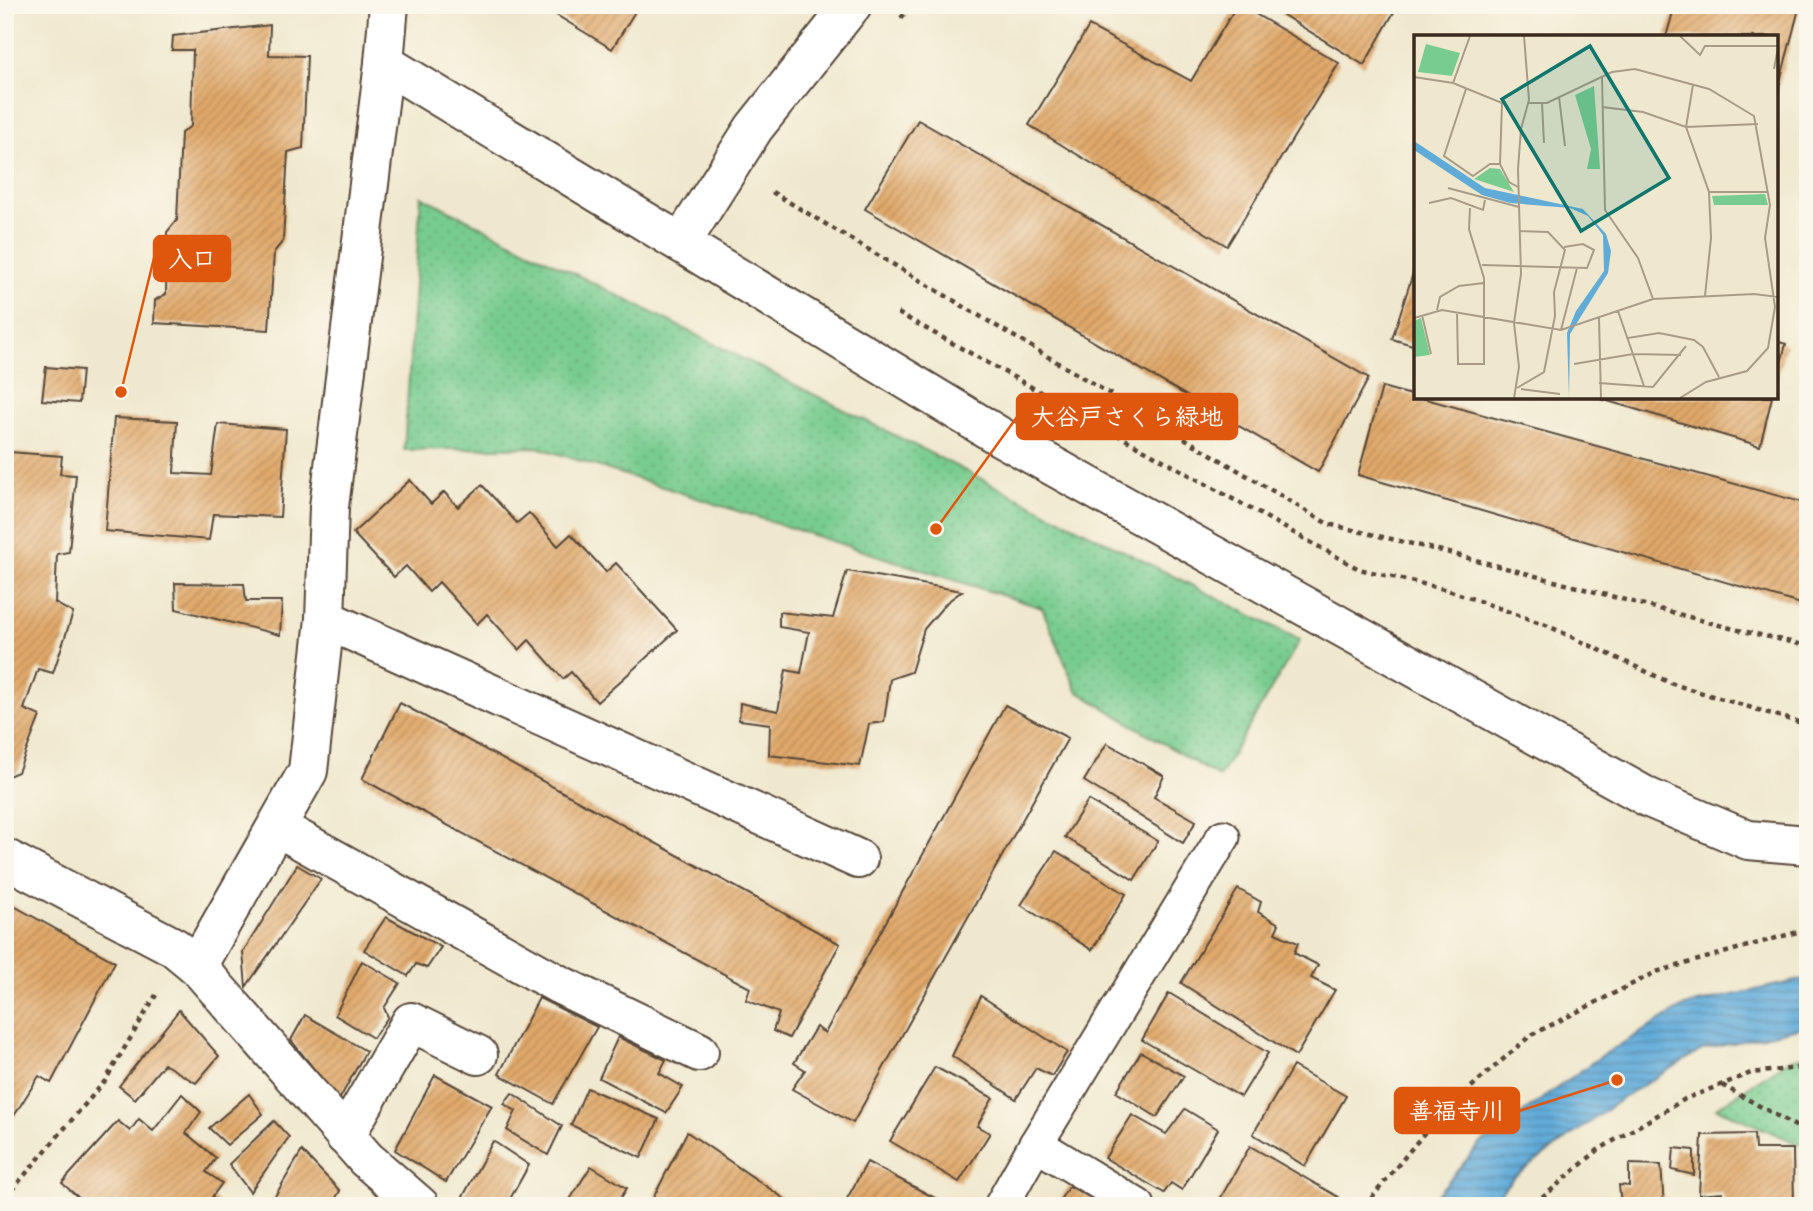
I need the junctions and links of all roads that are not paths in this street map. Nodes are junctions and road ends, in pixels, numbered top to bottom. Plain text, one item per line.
1 (389, 5) edge
2 (852, 5) edge
3 (384, 63) junction
4 (681, 243) junction
5 (325, 620) junction
6 (277, 827) junction
7 (1223, 837) dead end
8 (1808, 845) edge
9 (5, 858) edge
10 (858, 859) dead end
11 (197, 967) junction
12 (699, 1052) dead end
13 (478, 1055) dead end
14 (345, 1136) junction
15 (1036, 1144) junction
16 (420, 1206) edge
17 (1001, 1206) edge
18 (1138, 1206) edge

1 - 3 street
2 - 4 street
3 - 4 street
3 - 5 street
4 - 8 street
5 - 6 street
5 - 10 street
6 - 11 street
6 - 12 street
7 - 15 lane
9 - 11 street
11 - 14 street
13 - 14 street
14 - 16 street
15 - 17 lane
15 - 18 lane

